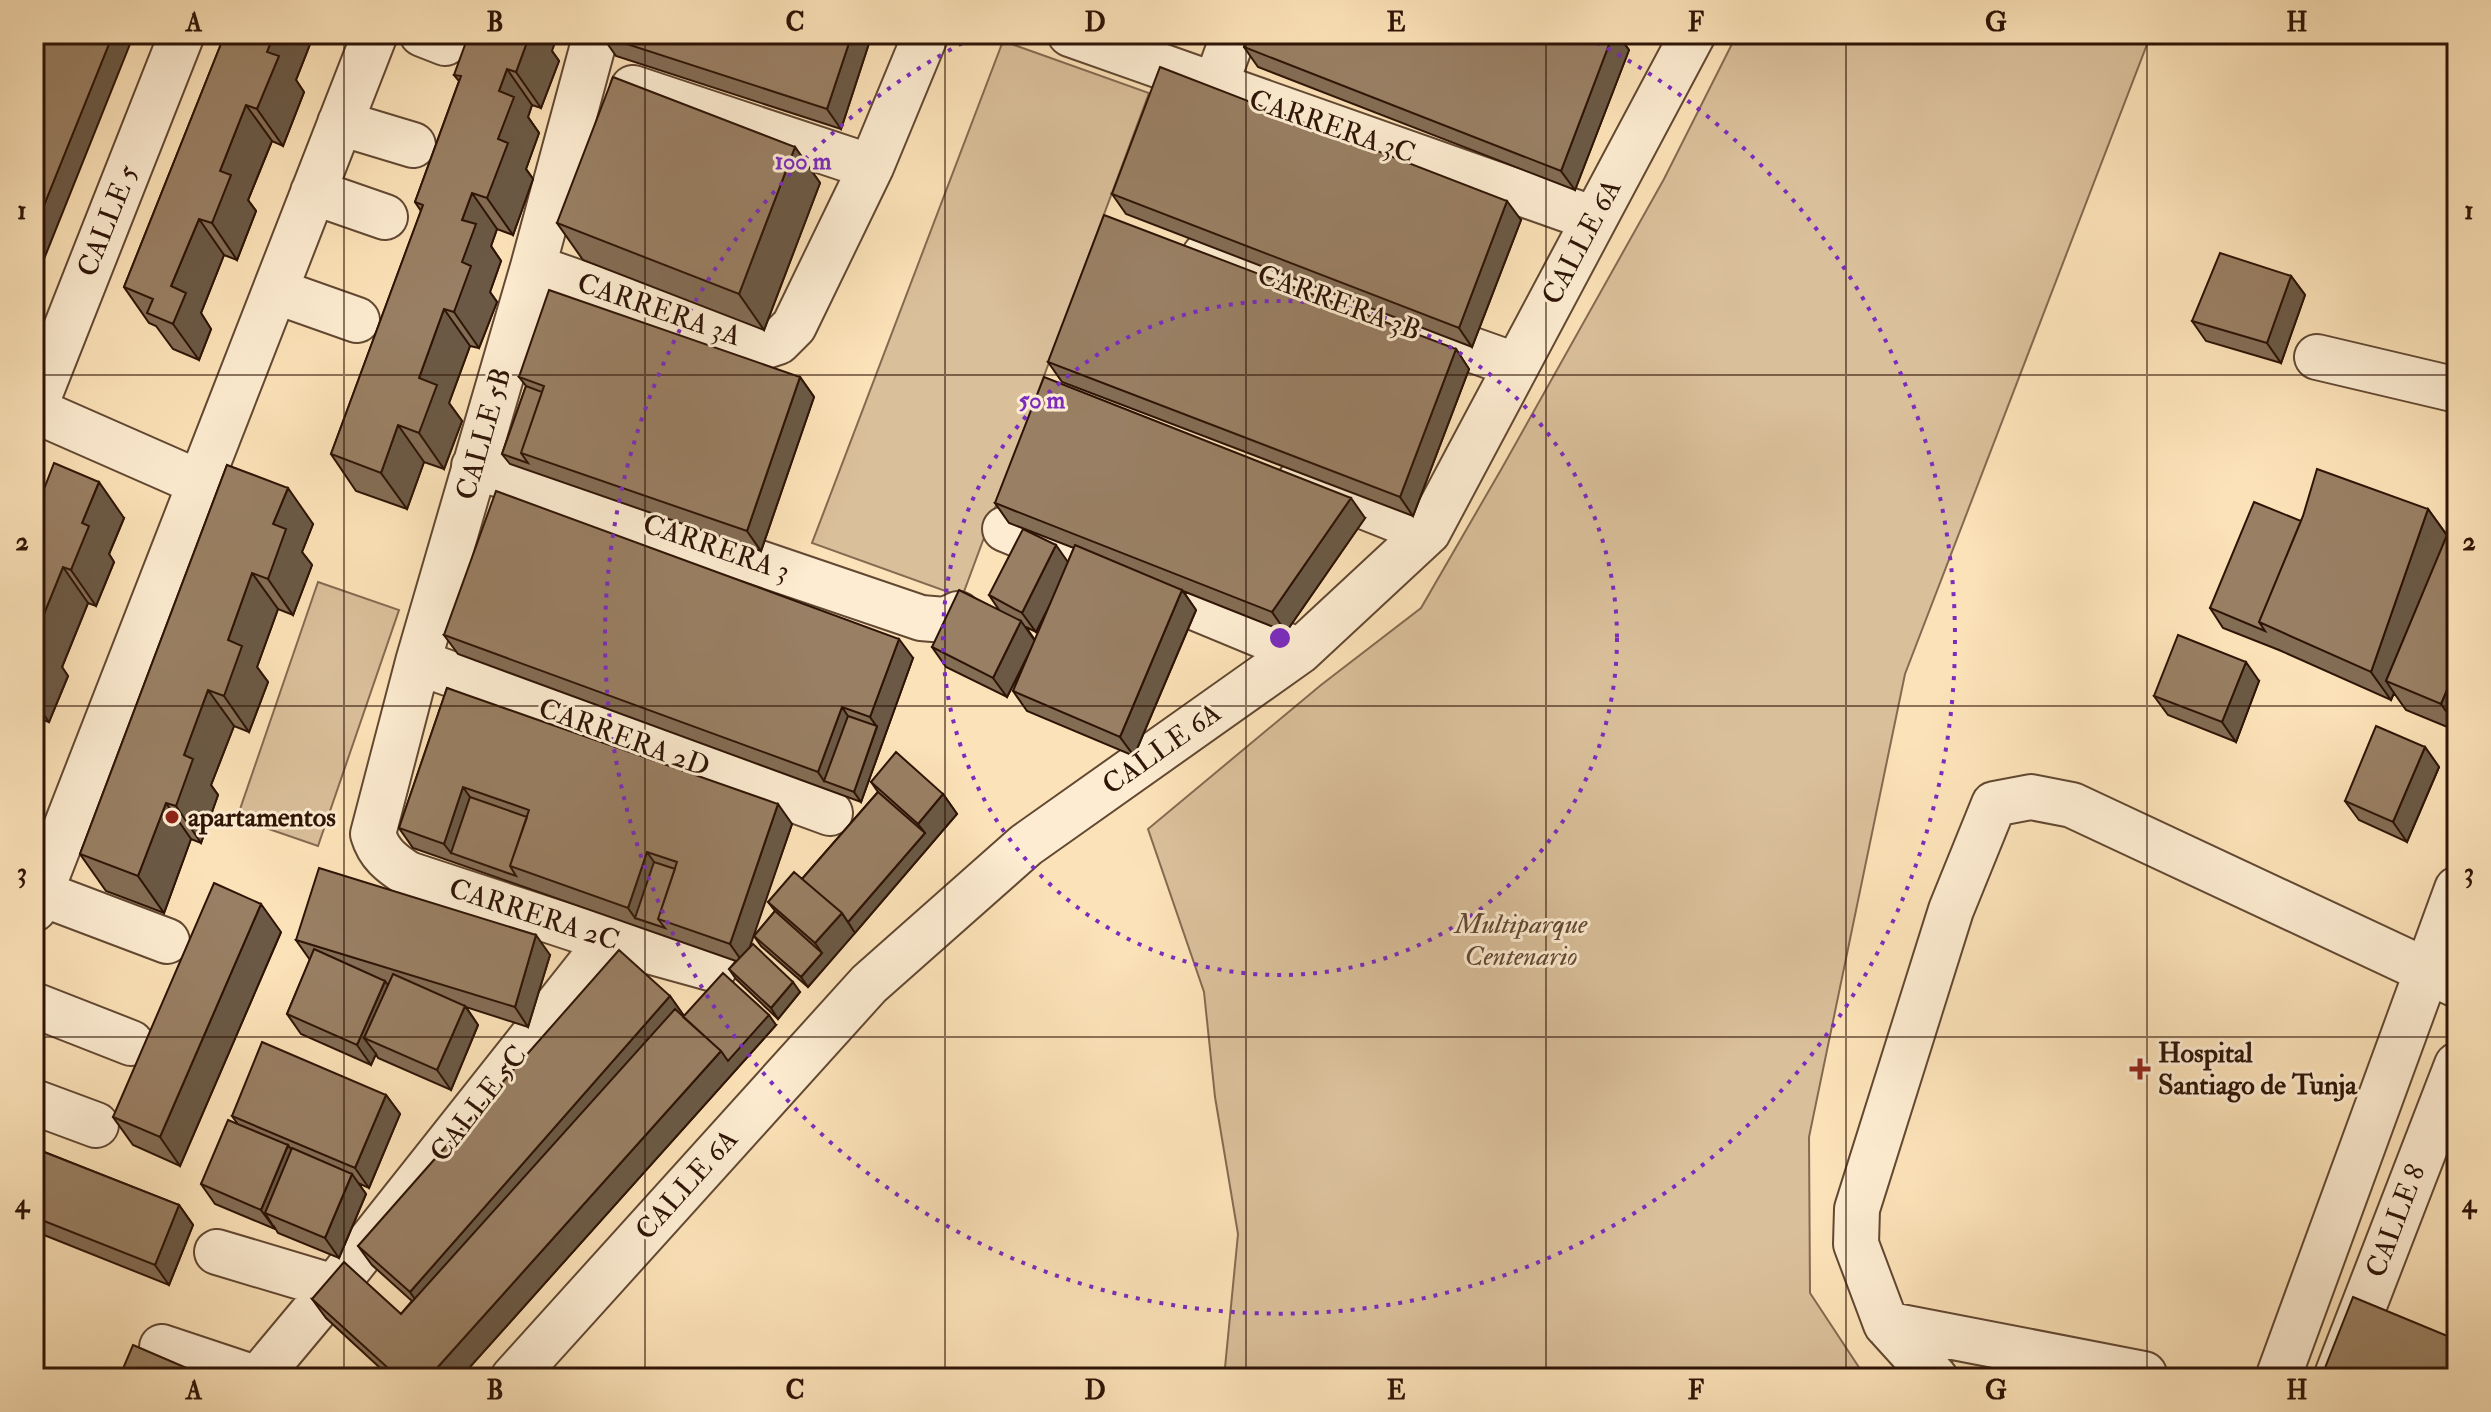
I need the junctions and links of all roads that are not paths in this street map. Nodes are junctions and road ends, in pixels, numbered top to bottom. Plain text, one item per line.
1 (182, 34) edge
2 (375, 34) edge
3 (926, 34) edge
4 (1070, 34) edge
5 (1234, 34) edge
6 (1684, 37) edge
7 (591, 53) edge
8 (1215, 86) junction
9 (340, 123) junction
10 (413, 145) dead end
11 (871, 167) junction
12 (313, 192) junction
13 (385, 217) dead end
14 (1594, 219) junction
15 (1162, 240) edge
16 (533, 267) junction
17 (275, 291) junction
18 (357, 320) dead end
19 (2317, 357) dead end
20 (1515, 365) junction
21 (2457, 390) edge
22 (34, 409) edge
23 (474, 466) junction
24 (1265, 468) edge
25 (200, 483) junction
26 (1005, 529) edge
27 (1428, 532) junction
28 (958, 614) edge
29 (1300, 651) junction
30 (418, 662) junction
31 (830, 813) dead end
32 (373, 834) joint
33 (2457, 889) edge
34 (37, 901) edge
35 (609, 940) junction
36 (167, 941) dead end
37 (714, 969) dead end
38 (2442, 978) edge
39 (34, 1005) edge
40 (131, 1043) dead end
41 (2457, 1065) edge
42 (34, 1102) edge
43 (96, 1125) dead end
44 (217, 1252) dead end
45 (334, 1287) junction
46 (2365, 1303) junction
47 (2404, 1319) edge
48 (1886, 1324) junction
49 (162, 1347) dead end
50 (2144, 1374) dead end
51 (256, 1378) edge
52 (513, 1378) edge
53 (1935, 1378) edge
54 (2278, 1378) edge
55 (2336, 1378) edge

1 - 22 street, CALLE 5
2 - 9 street
3 - 11 street
4 - 8 street, CARRERA 3C
5 - 8 street
6 - 14 street, CALLE 6A
7 - 11 street
7 - 16 street, CALLE 5B
8 - 14 street, CARRERA 3C
9 - 10 street
9 - 12 street
11 - 16 street, CARRERA 3A
12 - 13 street
12 - 17 street
14 - 20 street, CALLE 6A
15 - 20 street, CARRERA 3B
16 - 23 street, CALLE 5B
17 - 18 street
17 - 25 street
19 - 21 street
20 - 27 street, CALLE 6A
22 - 25 street
23 - 28 street, CARRERA 3
23 - 30 street, CALLE 5B
24 - 27 street
25 - 34 street
26 - 29 street
27 - 29 street, CALLE 6A
29 - 52 street, CALLE 6A
30 - 31 street, CARRERA 2D
30 - 32 street, CALLE 5B
32 - 35 street, CARRERA 2C
33 - 38 street
34 - 36 street
35 - 37 street, CARRERA 2C
35 - 45 street, CALLE 5C
38 - 48 street
38 - 54 street
39 - 40 street
41 - 46 street, CALLE 8
42 - 43 street
44 - 45 street
45 - 51 street, CALLE 5C
46 - 47 street
46 - 55 street, CALLE 8
48 - 50 street
48 - 53 street
49 - 51 street

